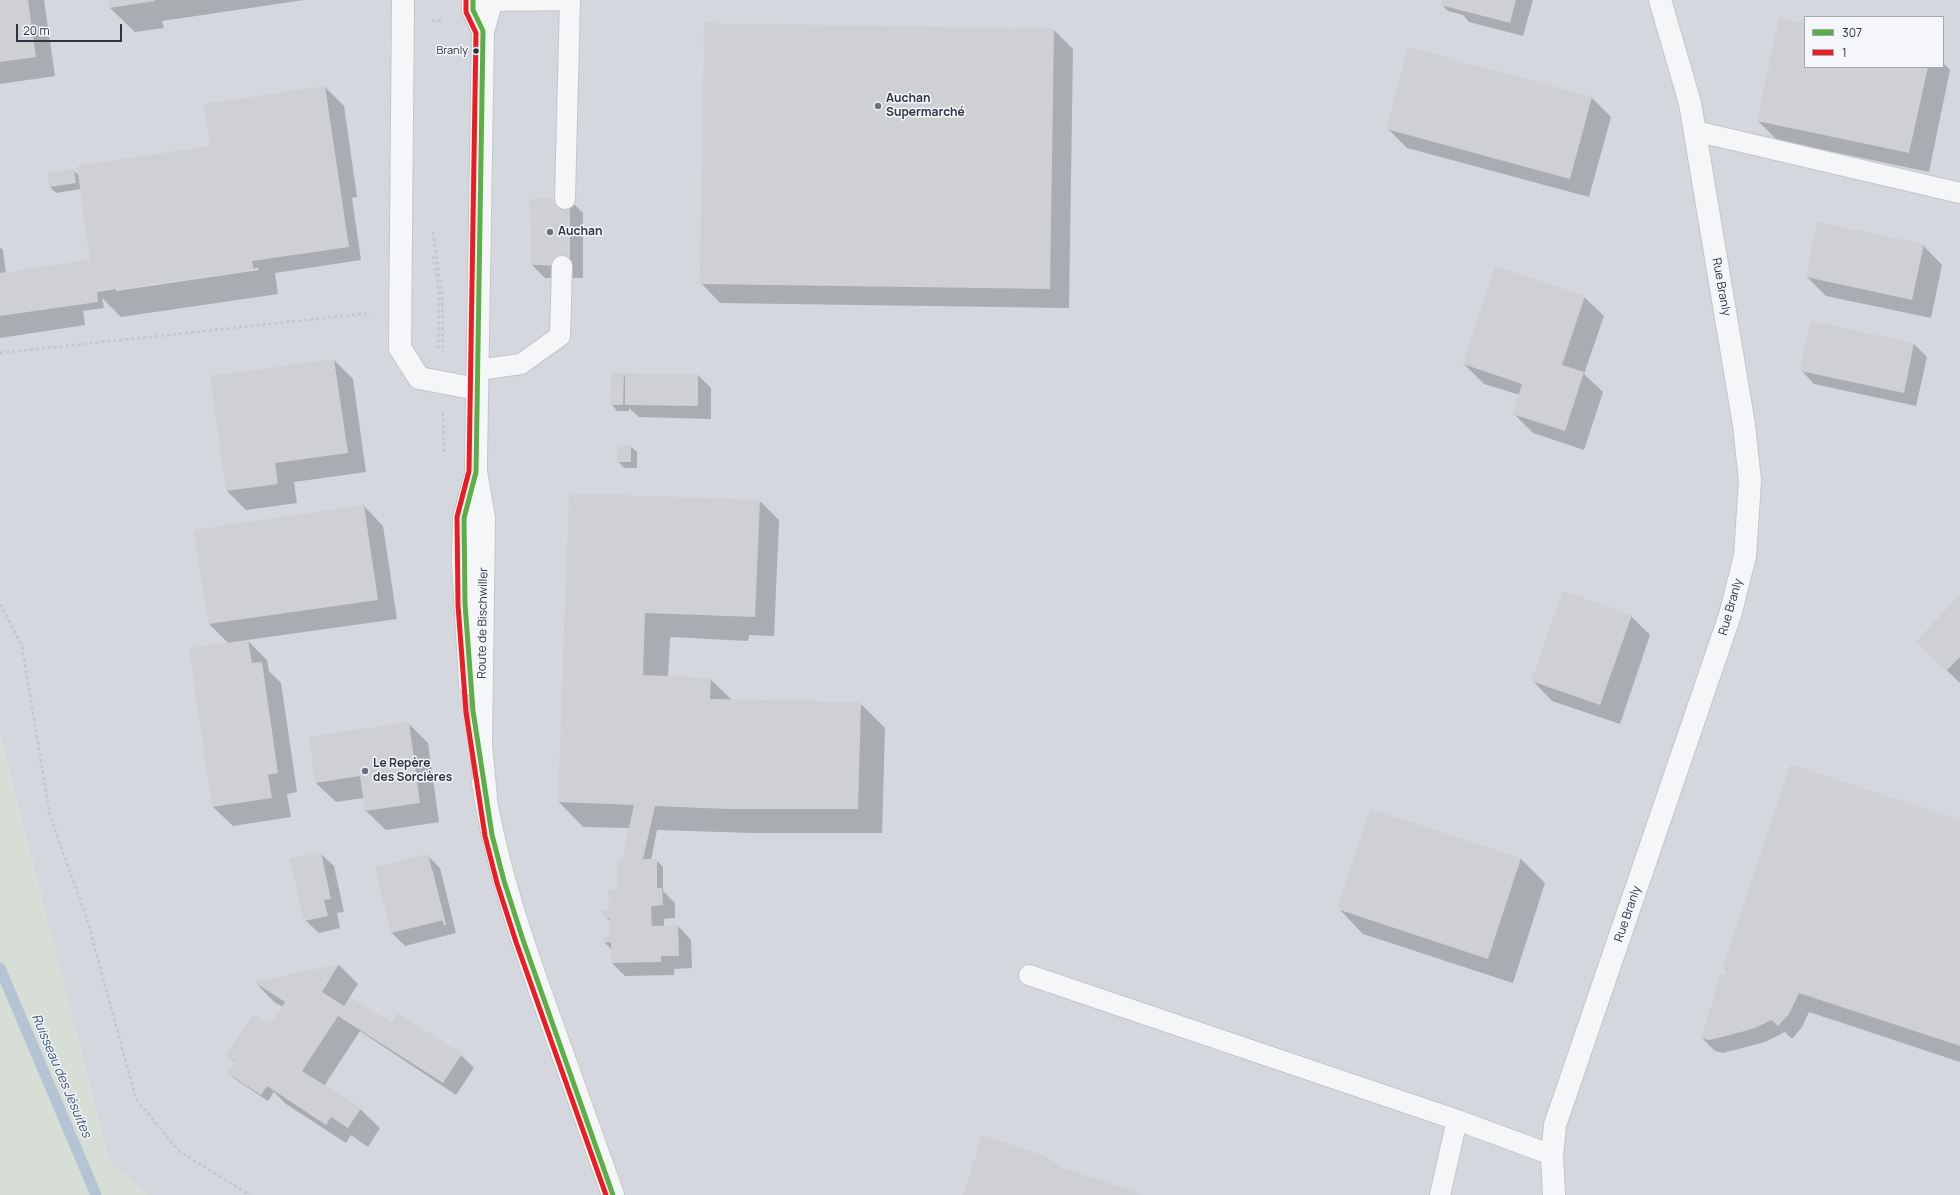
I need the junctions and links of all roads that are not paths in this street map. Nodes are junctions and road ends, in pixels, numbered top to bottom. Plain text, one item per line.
1 (403, 0) edge
2 (1660, 0) edge
3 (482, 3) edge
4 (1695, 132) junction
5 (1960, 193) edge
6 (565, 198) dead end
7 (562, 266) dead end
8 (477, 380) junction
9 (1029, 975) dead end
10 (1457, 1120) junction
11 (1552, 1155) junction
12 (614, 1195) edge
13 (1440, 1195) edge
14 (1554, 1195) edge

1 - 8 street
2 - 4 street, Rue Branly
3 - 6 lane
3 - 8 street, Route de Bischwiller
4 - 5 lane
4 - 11 street, Rue Branly
7 - 8 lane
8 - 12 street, Route de Bischwiller
9 - 10 lane
10 - 11 lane
10 - 13 lane
11 - 14 street, Rue Branly

